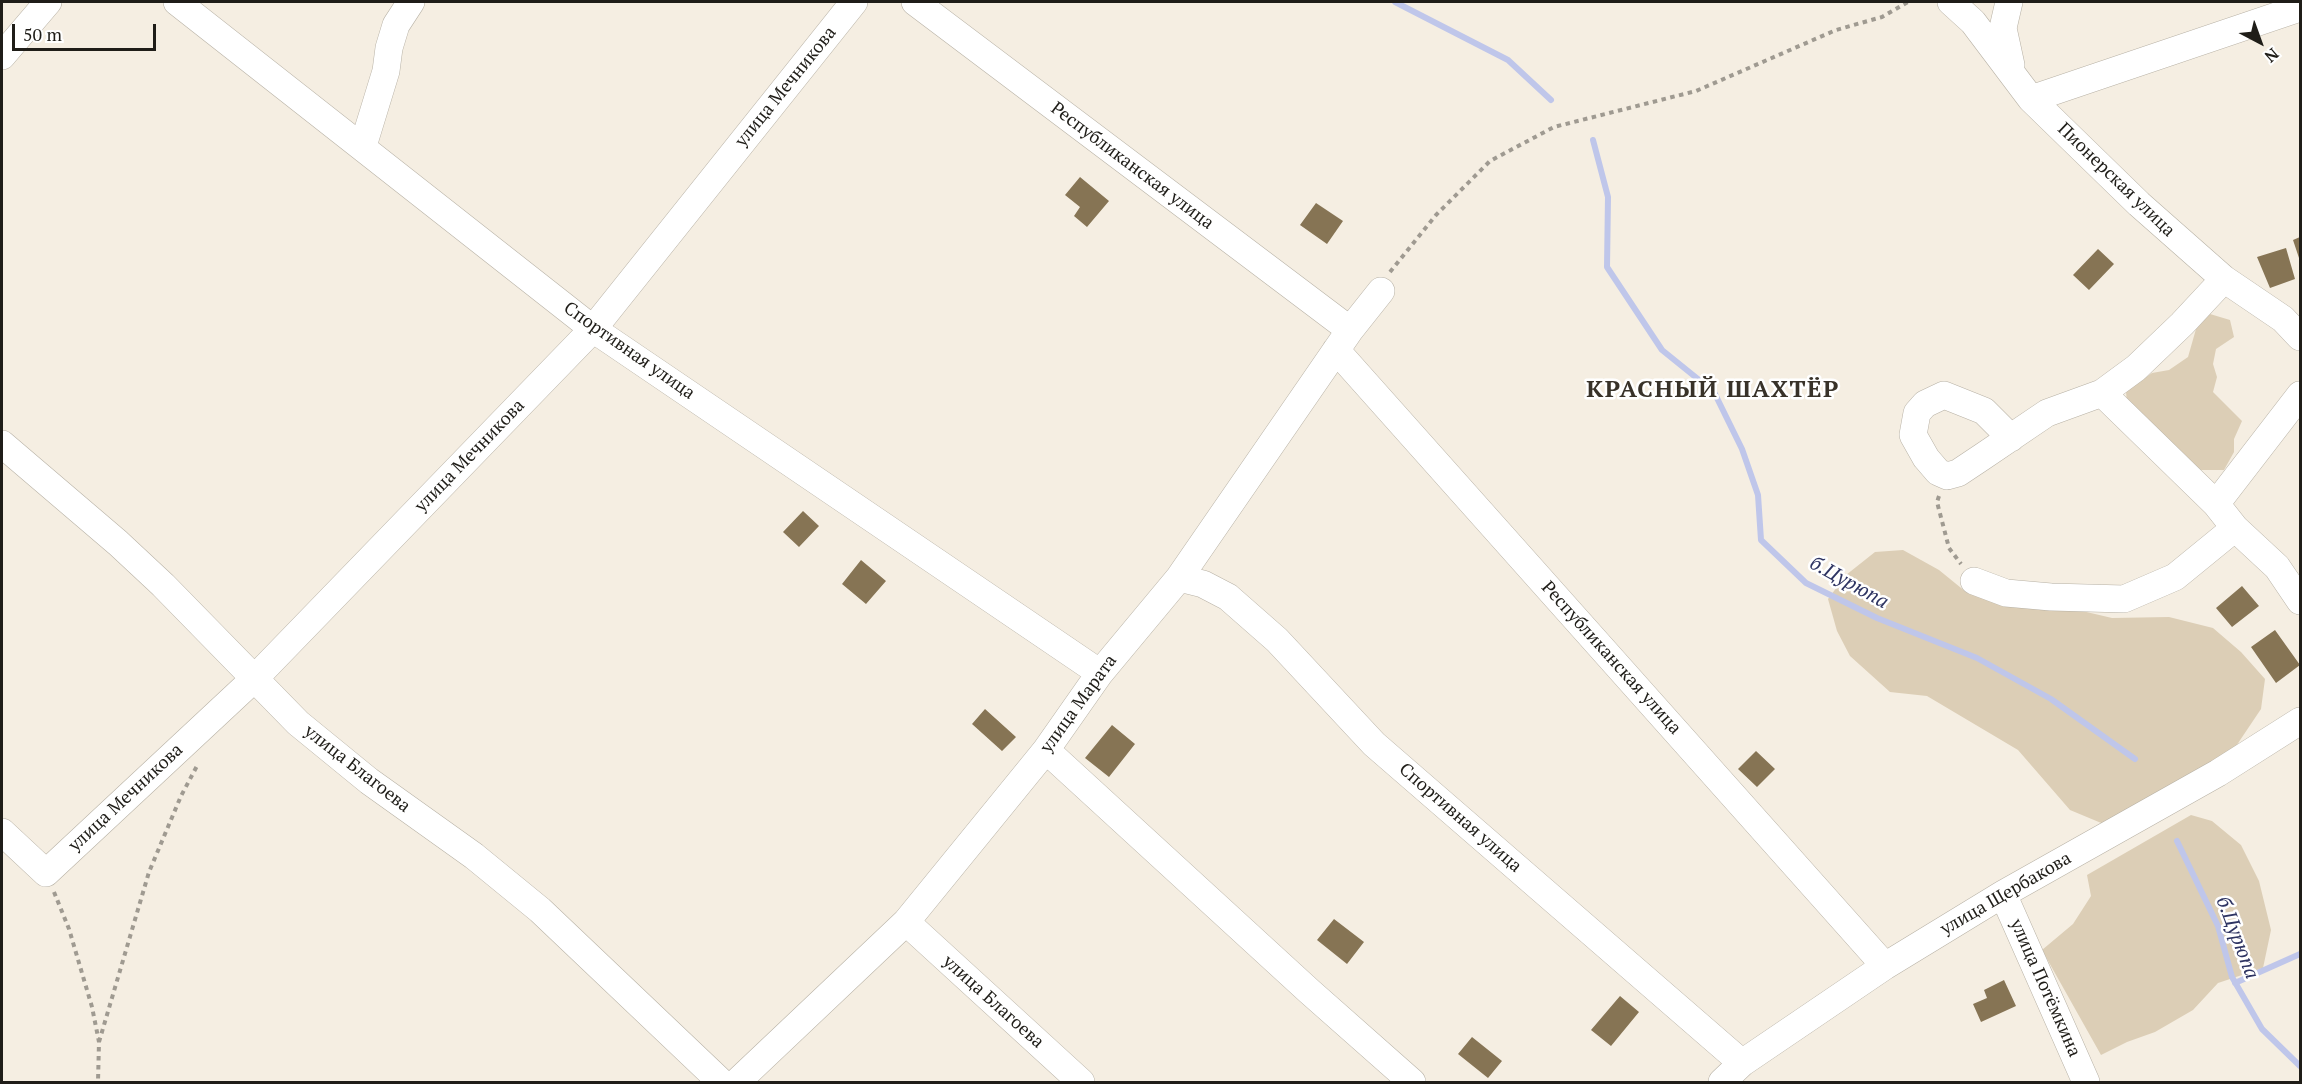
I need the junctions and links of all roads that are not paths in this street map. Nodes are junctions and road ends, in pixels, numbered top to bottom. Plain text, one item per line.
1 (48, 2) edge
2 (177, 2) edge
3 (411, 2) edge
4 (854, 2) edge
5 (915, 2) edge
6 (1951, 2) edge
7 (2009, 2) edge
8 (2301, 8) edge
9 (2, 56) edge
10 (2013, 75) junction
11 (2031, 99) junction
12 (363, 146) junction
13 (2224, 279) junction
14 (1381, 291) road end
15 (2295, 322) edge
16 (593, 329) junction
17 (1343, 340) junction
18 (2102, 393) junction
19 (2301, 395) edge
20 (2011, 438) junction
21 (2, 444) edge
22 (2216, 504) junction
23 (2235, 528) junction
24 (1179, 578) junction
25 (1974, 581) road end
26 (2301, 601) edge
27 (1100, 673) junction
28 (255, 678) junction
29 (2301, 721) edge
30 (1046, 750) junction
31 (2, 832) edge
32 (2003, 894) junction
33 (906, 922) junction
34 (1885, 966) junction
35 (1742, 1062) junction
36 (722, 1083) edge
37 (737, 1083) edge
38 (1081, 1083) edge
39 (1412, 1083) edge
40 (1722, 1083) edge
41 (2086, 1083) edge

1 - 9 street
2 - 12 street, Спортивная улица
3 - 12 street
4 - 16 street, улица Мечникова
5 - 17 street, Республиканская улица
6 - 10 street, Пионерская улица
7 - 10 street
8 - 11 street
10 - 11 street, Пионерская улица
11 - 13 street, Пионерская улица
12 - 16 street, Спортивная улица
13 - 15 street, Пионерская улица
13 - 18 street
14 - 17 street, улица Марата
16 - 27 street, Спортивная улица
16 - 28 street, улица Мечникова
17 - 24 street, улица Марата
17 - 34 street, Республиканская улица
18 - 20 street
18 - 22 street
19 - 22 street
20 - 20 street
21 - 28 street, улица Благоева
22 - 23 street
23 - 25 street
23 - 26 street
24 - 27 street, улица Марата
24 - 35 street, Спортивная улица
27 - 30 street, улица Марата
28 - 31 street, улица Мечникова
28 - 36 street, улица Благоева
29 - 32 street, улица Щербакова
30 - 33 street, улица Марата
30 - 39 street
32 - 34 street, улица Щербакова
32 - 41 street, улица Потёмкина
33 - 37 street, улица Марата
33 - 38 street, улица Благоева
34 - 35 street, улица Щербакова
35 - 40 street, улица Щербакова

